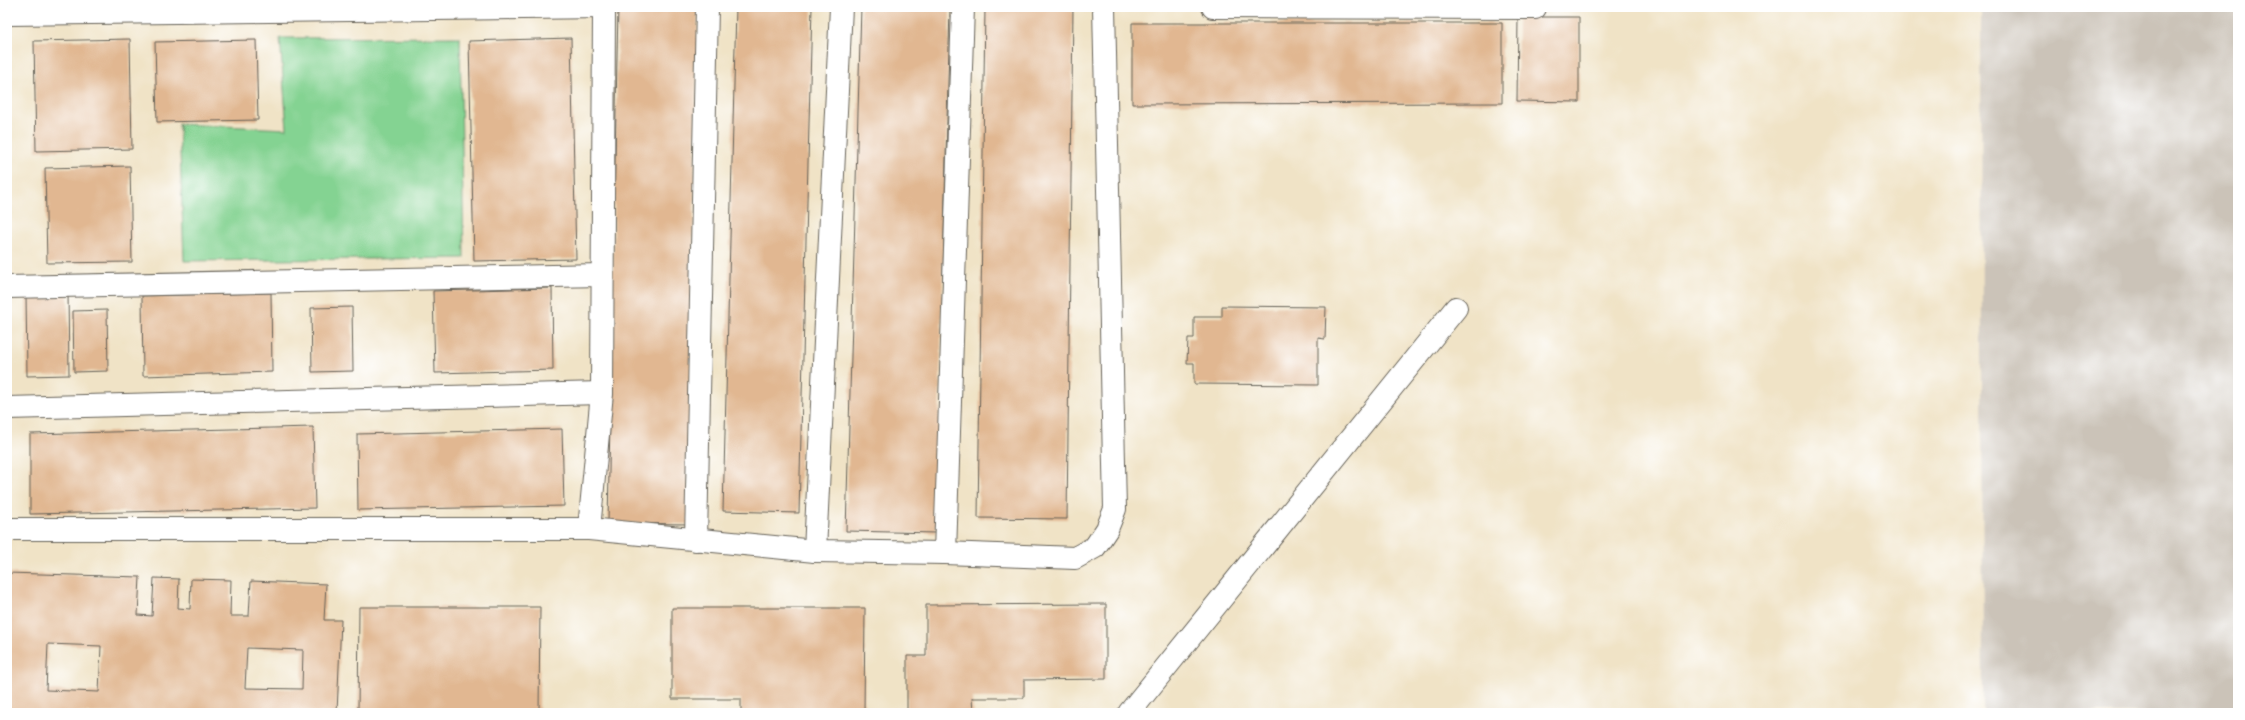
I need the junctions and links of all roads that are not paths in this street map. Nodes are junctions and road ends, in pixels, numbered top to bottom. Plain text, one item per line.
1 (604, 7) edge
2 (707, 7) edge
3 (841, 7) edge
4 (964, 7) edge
5 (1104, 7) edge
6 (1213, 7) edge
7 (1535, 8) dead end
8 (7, 14) edge
9 (602, 275) junction
10 (7, 287) edge
11 (1456, 308) dead end
12 (602, 393) junction
13 (7, 408) edge
14 (7, 529) edge
15 (589, 529) junction
16 (696, 540) junction
17 (815, 552) junction
18 (945, 553) junction
19 (1129, 713) edge

1 - 8 street
1 - 9 street
2 - 16 street
3 - 17 street
4 - 18 street
5 - 18 street
6 - 7 street
9 - 10 street
9 - 12 street
11 - 19 street
12 - 13 street
12 - 15 street
14 - 15 street
15 - 16 street
16 - 17 street
17 - 18 street

